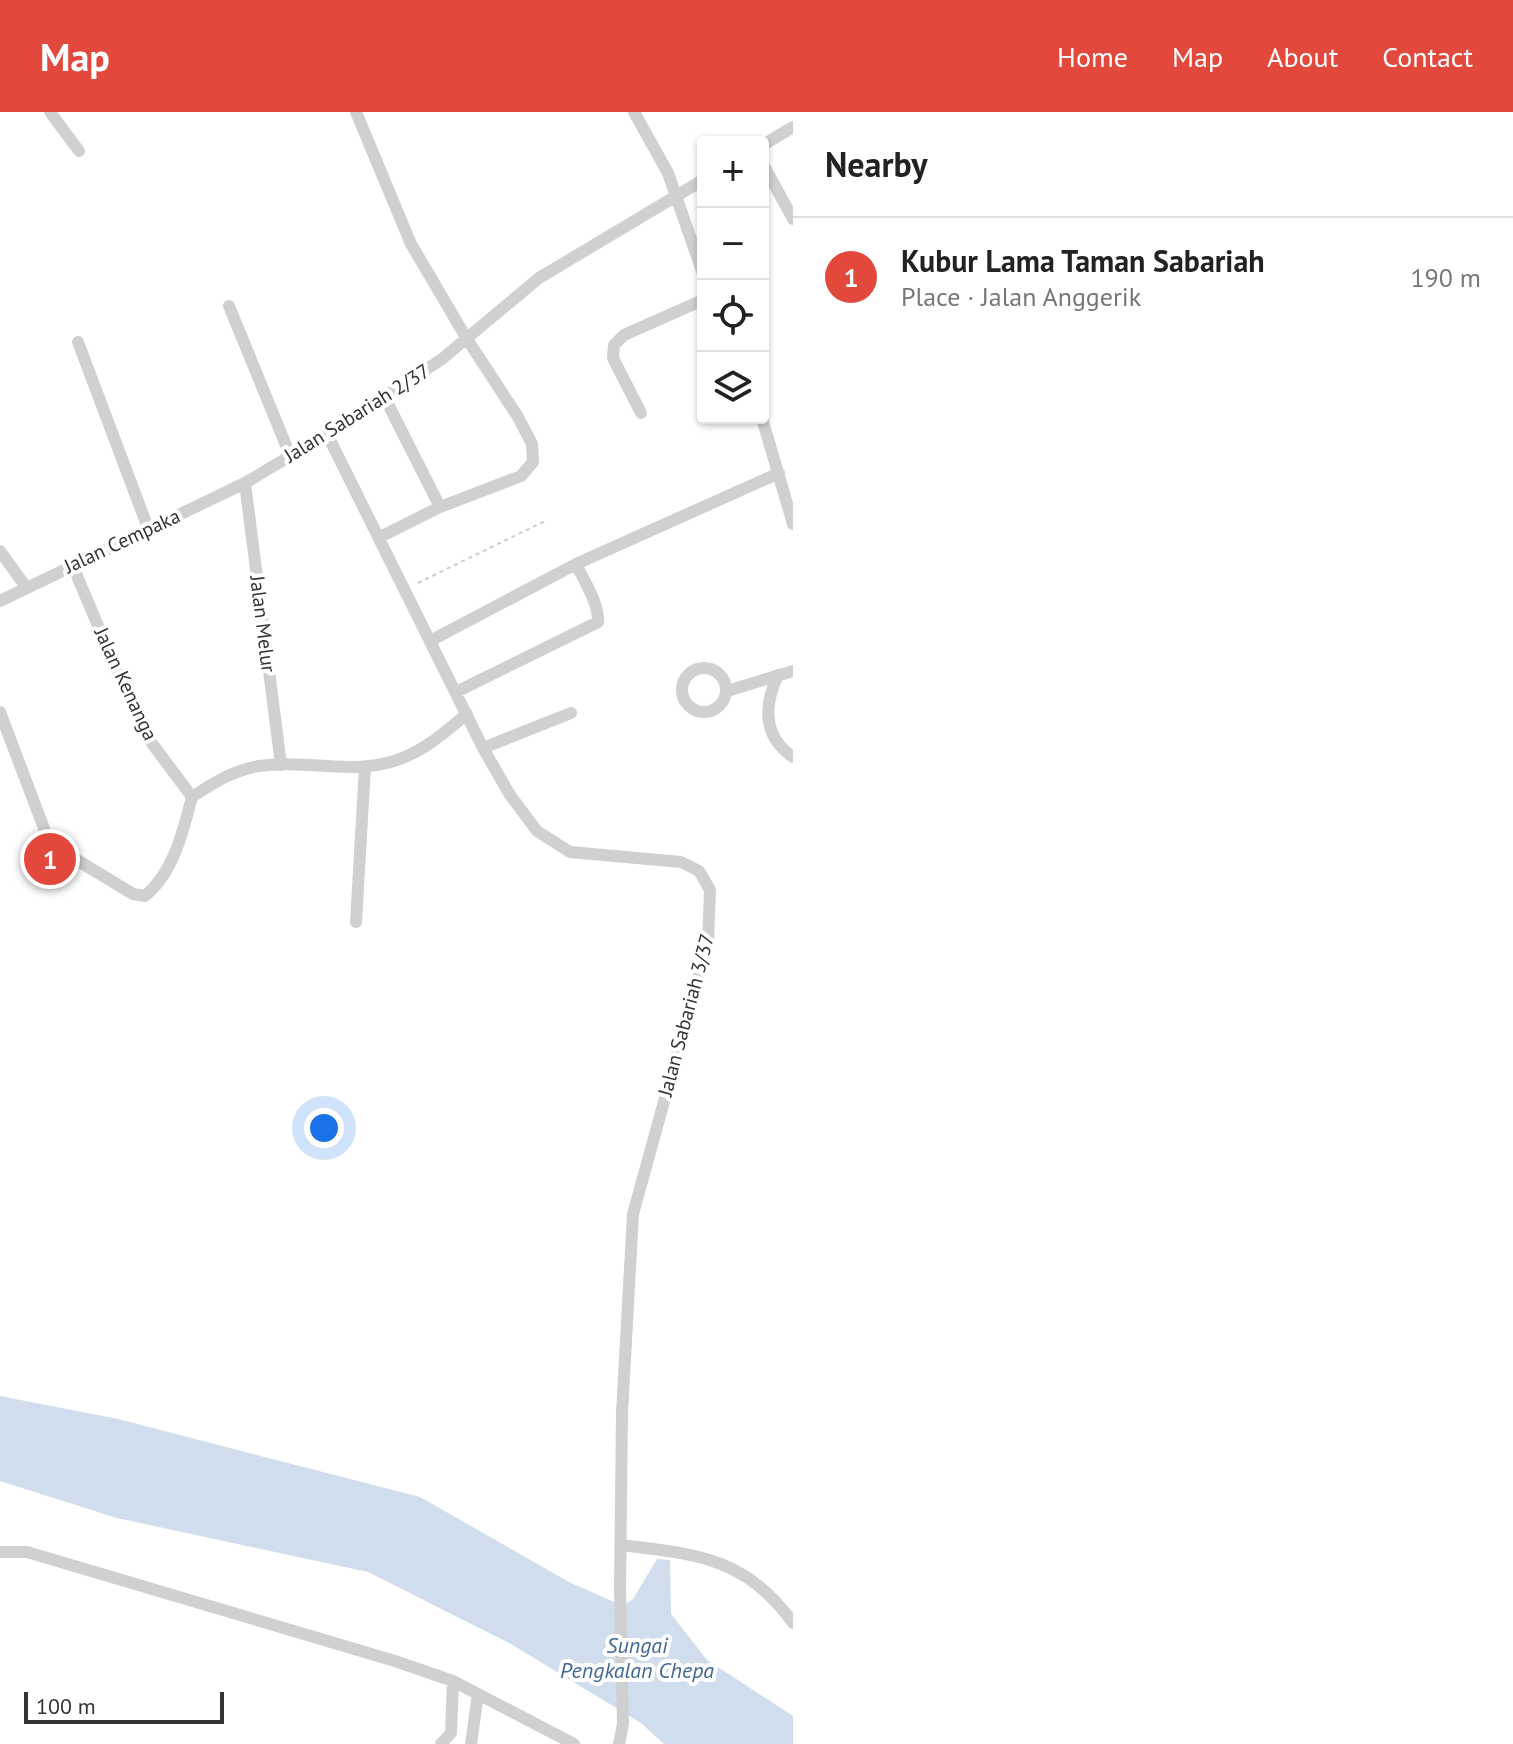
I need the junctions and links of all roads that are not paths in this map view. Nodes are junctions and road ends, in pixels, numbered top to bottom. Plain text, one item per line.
1 (50, 112) edge
2 (356, 112) edge
3 (634, 112) edge
4 (793, 127) edge
5 (769, 141) edge
6 (79, 151) dead end
7 (769, 175) edge
8 (697, 183) edge
9 (675, 196) junction
10 (793, 219) edge
11 (697, 257) edge
12 (697, 303) edge
13 (229, 306) dead end
14 (467, 339) junction
15 (78, 342) dead end
16 (385, 398) junction
17 (641, 413) dead end
18 (764, 424) edge
19 (327, 434) junction
20 (290, 455) junction
21 (779, 473) junction
22 (245, 483) junction
23 (440, 507) junction
24 (793, 524) edge
25 (148, 528) junction
26 (380, 537) junction
27 (0, 551) edge
28 (72, 564) junction
29 (576, 564) junction
30 (26, 587) junction
31 (0, 601) edge
32 (430, 641) junction
33 (793, 671) edge
34 (778, 675) junction
35 (727, 691) dead end
36 (456, 692) junction
37 (0, 712) edge
38 (571, 713) dead end
39 (467, 714) junction
40 (483, 748) junction
41 (793, 757) edge
42 (281, 765) junction
43 (365, 767) junction
44 (192, 797) junction
45 (356, 922) dead end
46 (621, 1545) junction
47 (0, 1552) edge
48 (793, 1623) edge
49 (453, 1681) junction
50 (478, 1694) junction
51 (441, 1744) edge
52 (471, 1744) edge
53 (574, 1744) edge
54 (619, 1744) edge

1 - 6 street
2 - 14 street
3 - 9 street
4 - 5 street
7 - 10 street
8 - 9 street, Jalan Sabariah 2/37
9 - 11 street
9 - 14 street, Jalan Sabariah 2/37
12 - 17 street
13 - 20 street
14 - 16 street, Jalan Sabariah 2/37
14 - 23 street
15 - 25 street
16 - 19 street, Jalan Sabariah 2/37
16 - 23 street
18 - 21 street
19 - 20 street, Jalan Sabariah 2/37
19 - 26 street, Jalan Sabariah 3/37
20 - 22 street, Jalan Sabariah 2/37
21 - 24 street
21 - 29 street
22 - 25 street, Jalan Cempaka
22 - 42 street, Jalan Melur
23 - 26 street
25 - 28 street, Jalan Cempaka
26 - 32 street, Jalan Sabariah 3/37
27 - 30 street
28 - 30 street, Jalan Cempaka
28 - 44 street, Jalan Kenanga
29 - 32 street
29 - 36 street
30 - 31 street, Jalan Cempaka
32 - 36 street, Jalan Sabariah 3/37
33 - 34 street
34 - 35 street
34 - 41 street
36 - 39 street, Jalan Sabariah 3/37
37 - 44 street
38 - 40 street
39 - 40 street, Jalan Sabariah 3/37
39 - 43 street
40 - 46 street, Jalan Sabariah 3/37
42 - 43 street
42 - 44 street
43 - 45 street
46 - 48 street
46 - 54 street, Jalan Sabariah 3/37
47 - 49 street
49 - 50 street
49 - 51 street
50 - 52 street
50 - 53 street

